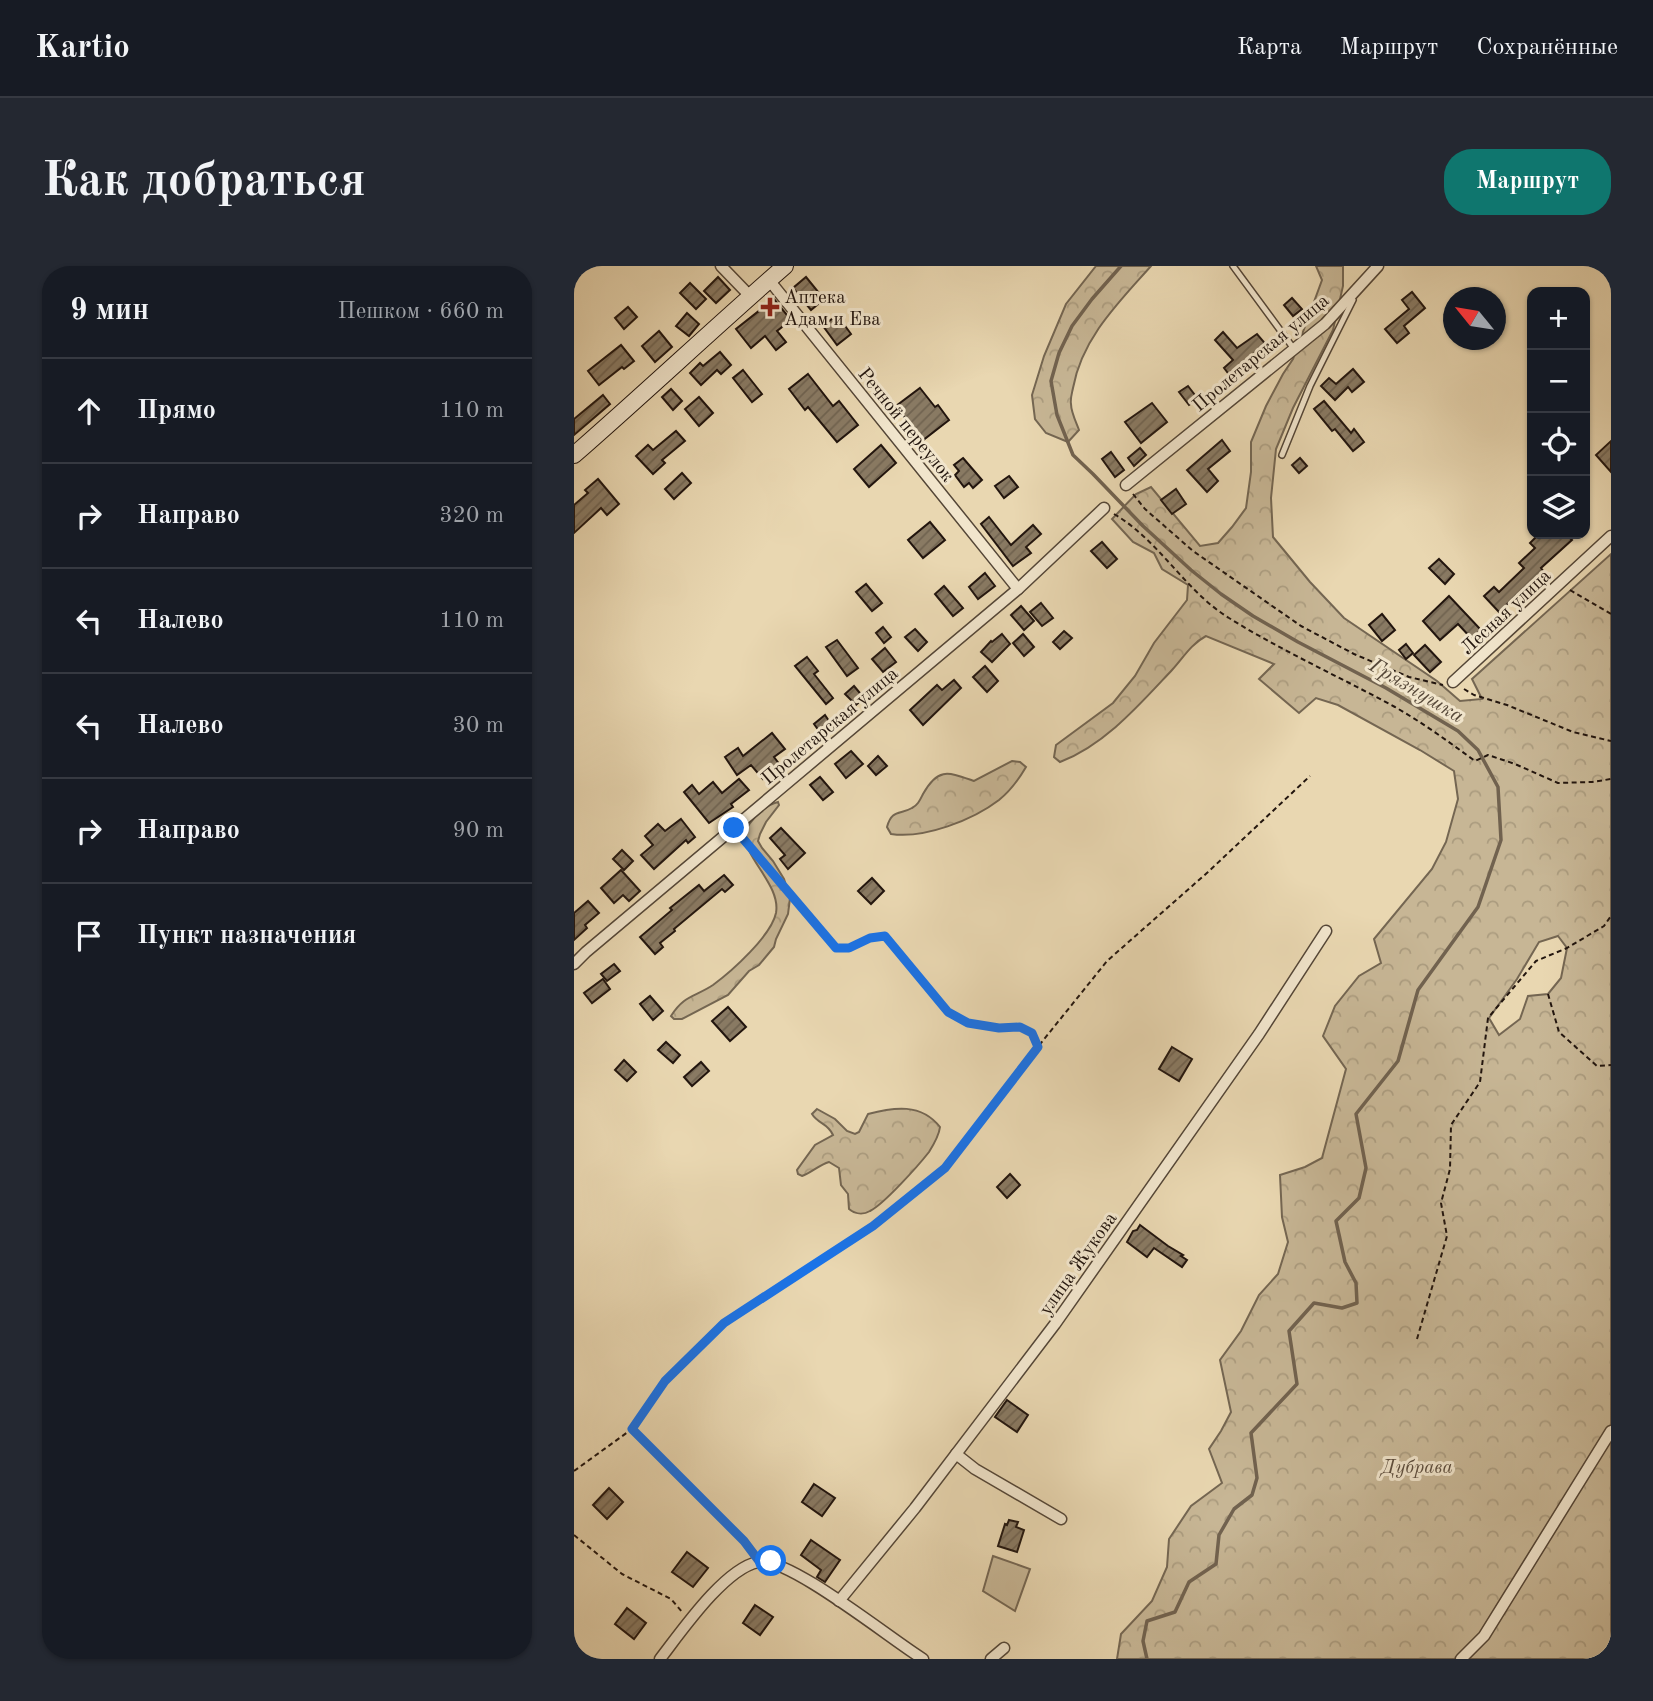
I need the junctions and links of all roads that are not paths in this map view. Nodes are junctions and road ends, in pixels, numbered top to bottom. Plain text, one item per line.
1 (721, 266) edge
2 (785, 266) edge
3 (1233, 266) edge
4 (1378, 266) edge
5 (769, 280) junction
6 (1359, 287) junction
7 (750, 296) junction
8 (1294, 349) junction
9 (574, 455) edge
10 (1282, 455) dead end
11 (1126, 485) road end
12 (1104, 508) road end
13 (1611, 536) edge
14 (1018, 589) junction
15 (1453, 682) road end
16 (1326, 931) dead end
17 (574, 964) edge
18 (1611, 1431) edge
19 (956, 1454) junction
20 (1061, 1519) dead end
21 (839, 1601) junction
22 (1004, 1648) joint
23 (907, 1655) edge
24 (660, 1659) edge
25 (923, 1659) edge
26 (991, 1659) edge
27 (1000, 1659) edge
28 (1461, 1659) edge

1 - 7 street
2 - 5 street
3 - 8 lane
4 - 6 street, Пролетарская улица
5 - 7 street
5 - 14 street, Речной переулок
6 - 8 street, Пролетарская улица
6 - 10 lane
7 - 9 street
8 - 11 street, Пролетарская улица
12 - 14 street, Пролетарская улица
13 - 15 street, Лесная улица
14 - 17 street, Пролетарская улица
16 - 19 street, улица Жукова
18 - 28 street
19 - 20 street
19 - 21 street, улица Жукова
21 - 23 street
21 - 24 street
22 - 26 street
22 - 27 lane
23 - 25 street

